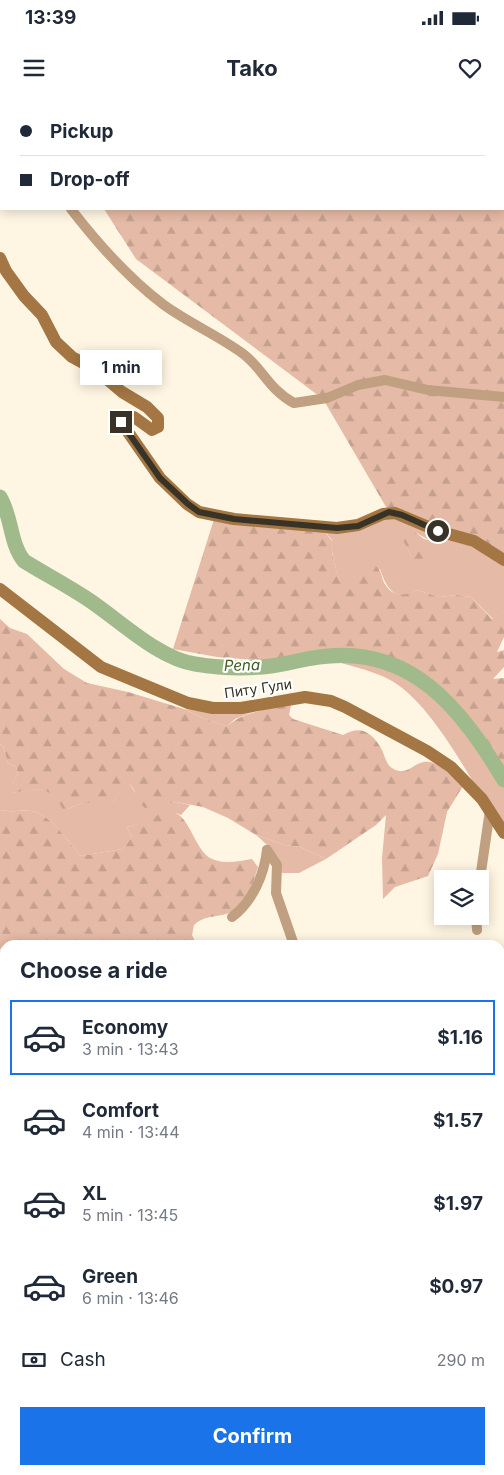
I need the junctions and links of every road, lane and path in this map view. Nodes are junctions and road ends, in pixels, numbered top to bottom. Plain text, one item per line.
1 (72, 210) edge
2 (0, 258) edge
3 (504, 397) edge
4 (504, 560) edge
5 (0, 589) edge
6 (490, 810) junction
7 (504, 833) edge
8 (481, 870) edge
9 (232, 917) dead end
10 (477, 925) edge
11 (477, 930) dead end
12 (292, 940) edge

1 - 3 street
2 - 4 street
5 - 6 street, Питу Гули
6 - 7 street, Питу Гули
6 - 8 street
9 - 12 street
10 - 11 street

